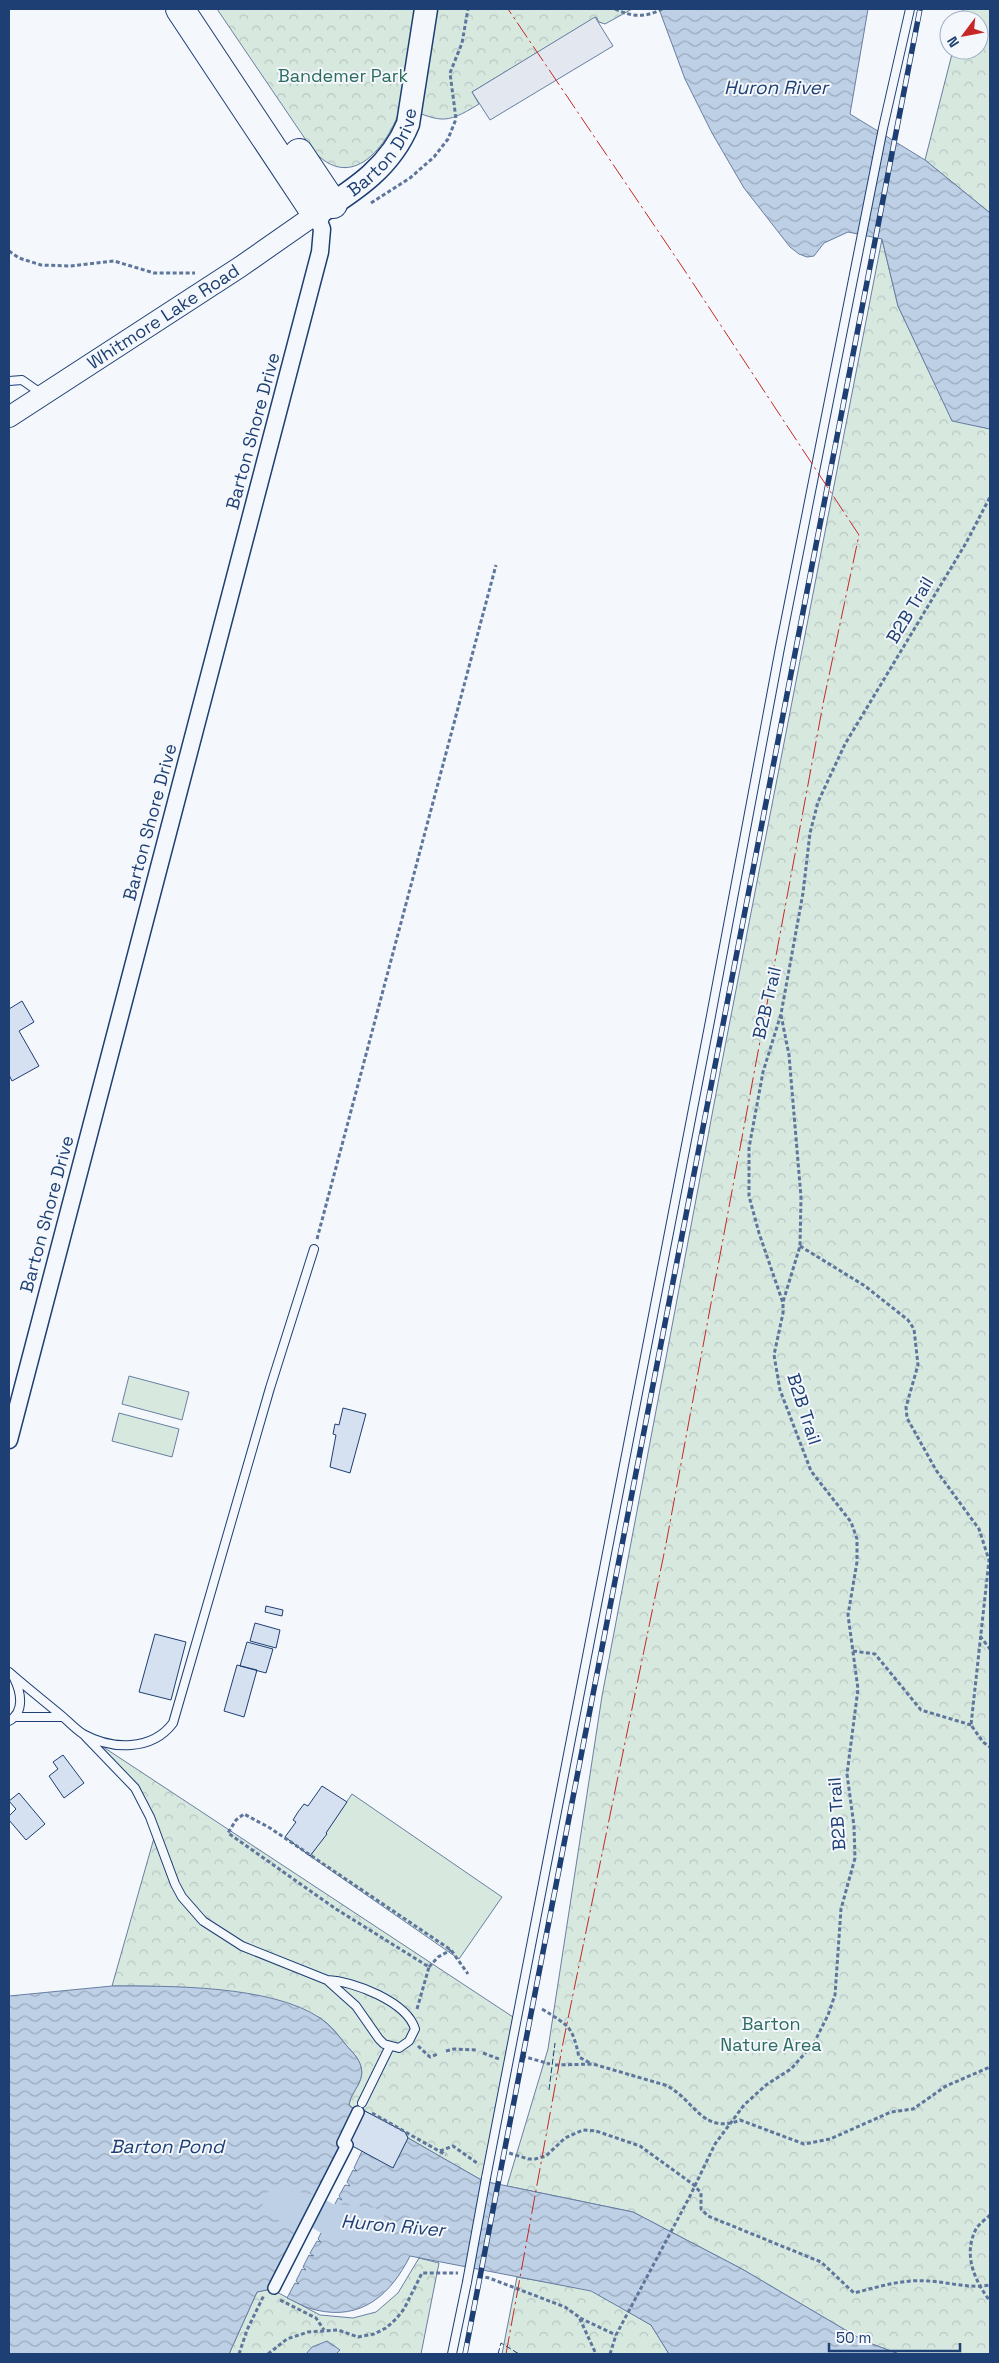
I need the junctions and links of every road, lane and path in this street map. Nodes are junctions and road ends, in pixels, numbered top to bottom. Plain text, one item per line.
1 (180, 9) edge
2 (202, 9) edge
3 (426, 9) edge
4 (615, 9) edge
5 (910, 9) edge
6 (660, 10) edge
7 (324, 209) junction
8 (9, 251) edge
9 (197, 273) dead end
10 (9, 381) edge
11 (43, 395) junction
12 (9, 417) edge
13 (990, 497) edge
14 (496, 565) dead end
15 (781, 1014) junction
16 (800, 1246) junction
17 (314, 1248) joint
18 (783, 1303) junction
19 (9, 1440) edge
20 (980, 1636) junction
21 (990, 1649) edge
22 (853, 1651) junction
23 (11, 1674) edge
24 (63, 1717) junction
25 (12, 1719) edge
26 (970, 1725) junction
27 (82, 1734) junction
28 (990, 1747) edge
29 (451, 1950) junction
30 (429, 1967) junction
31 (468, 1974) dead end
32 (327, 1980) junction
33 (542, 2009) dead end
34 (413, 2022) junction
35 (411, 2039) junction
36 (390, 2046) junction
37 (477, 2050) dead end
38 (446, 2052) dead end
39 (438, 2054) dead end
40 (593, 2064) junction
41 (555, 2066) dead end
42 (990, 2067) edge
43 (360, 2108) joint
44 (376, 2114) dead end
45 (728, 2125) junction
46 (440, 2151) junction
47 (490, 2151) junction
48 (446, 2155) dead end
49 (694, 2185) junction
50 (990, 2215) edge
51 (461, 2272) dead end
52 (471, 2274) dead end
53 (990, 2285) edge
54 (979, 2287) junction
55 (273, 2293) junction
56 (990, 2301) edge
57 (579, 2317) junction
58 (324, 2330) junction
59 (616, 2335) junction
60 (239, 2354) edge
61 (268, 2354) edge
62 (452, 2354) edge
63 (596, 2354) edge
64 (610, 2354) edge

1 - 7 highway
2 - 7 highway
3 - 7 main road, Barton Drive
4 - 6 path
5 - 47 lane
7 - 11 street, Whitmore Lake Road
7 - 19 street, Barton Shore Drive
8 - 9 path
10 - 11 lane
11 - 12 street, Whitmore Lake Road
13 - 15 path, B2B Trail
14 - 17 path
15 - 16 path
15 - 18 path, B2B Trail
16 - 18 path
16 - 20 path
17 - 27 lane
18 - 22 path, B2B Trail
20 - 21 path
20 - 26 path
22 - 26 path
22 - 45 path, B2B Trail
23 - 24 lane
23 - 25 lane
24 - 25 lane
24 - 27 lane
26 - 28 path
27 - 32 lane
29 - 30 path
29 - 30 path
29 - 31 path
30 - 34 path
32 - 34 lane
32 - 36 lane
33 - 40 path
34 - 35 lane
35 - 36 lane
35 - 39 path
36 - 43 lane
37 - 38 path
40 - 41 path
40 - 45 path
42 - 45 path
43 - 55 street
44 - 46 path
45 - 49 path, B2B Trail
46 - 47 path
46 - 48 path
47 - 49 path
47 - 62 lane, bridge
49 - 54 path
49 - 59 path, B2B Trail
50 - 54 path
51 - 58 path
52 - 57 path
53 - 54 path
54 - 56 path
55 - 58 path
55 - 60 path
57 - 59 path
57 - 63 path
58 - 61 path
59 - 64 path, B2B Trail

